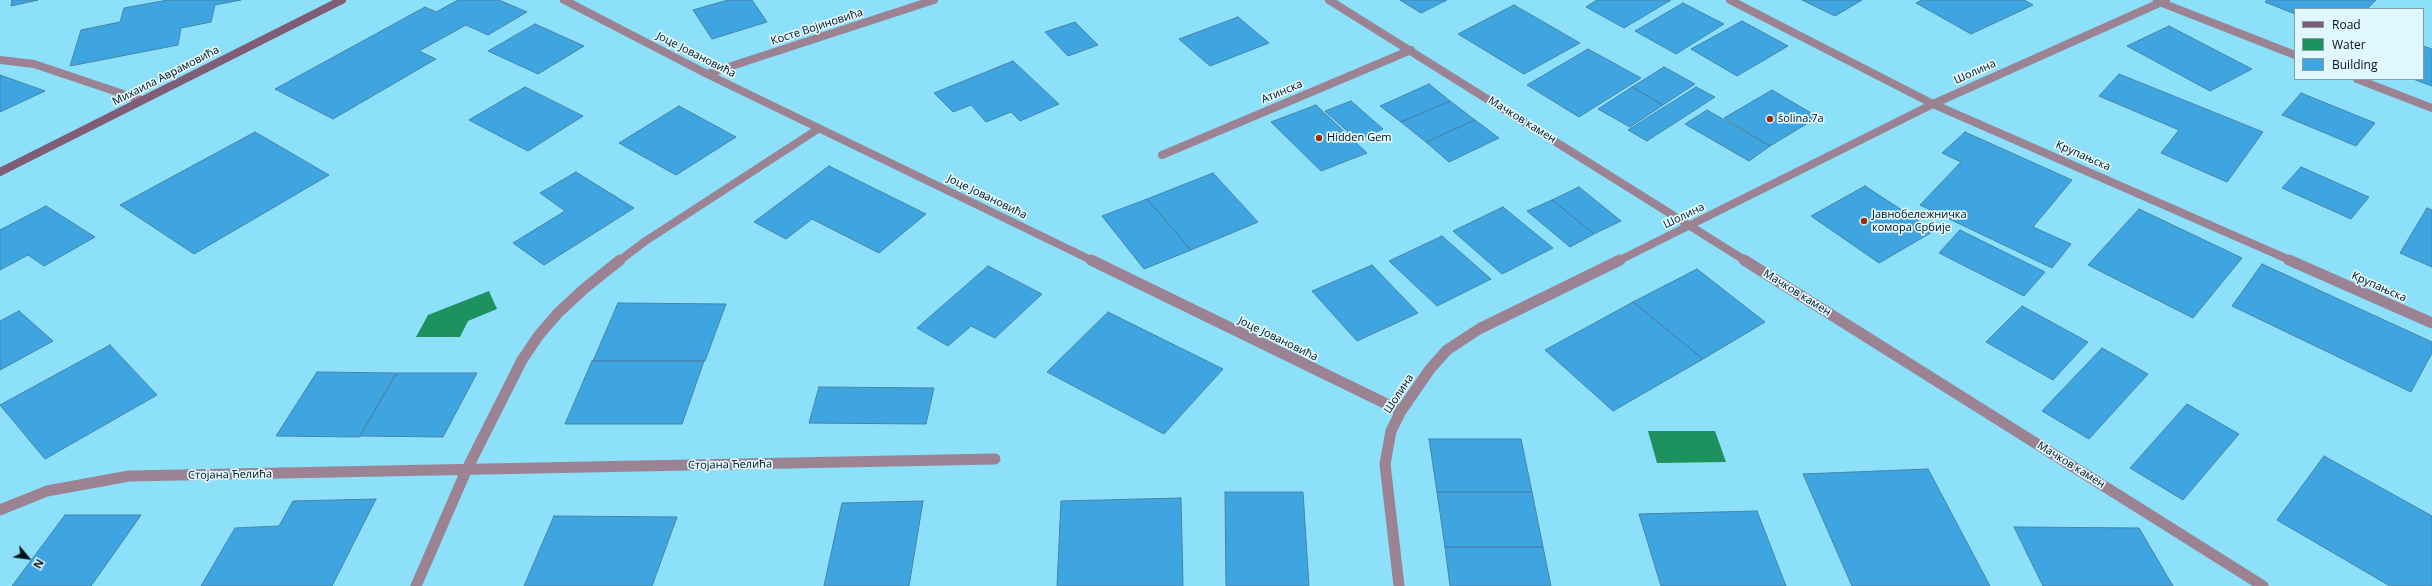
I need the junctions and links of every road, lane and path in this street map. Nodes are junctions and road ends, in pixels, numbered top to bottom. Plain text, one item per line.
1 (342, 0) edge
2 (564, 0) edge
3 (934, 0) edge
4 (1329, 0) edge
5 (1730, 0) edge
6 (2160, 1) edge
7 (1411, 50) junction
8 (2294, 55) edge
9 (0, 60) edge
10 (707, 74) junction
11 (2361, 80) edge
12 (141, 100) junction
13 (1933, 104) junction
14 (2432, 108) edge
15 (818, 128) junction
16 (1162, 155) dead end
17 (0, 172) edge
18 (1691, 226) junction
19 (2432, 323) edge
20 (1401, 411) junction
21 (995, 459) dead end
22 (466, 471) junction
23 (0, 510) edge
24 (416, 586) edge
25 (1399, 586) edge
26 (2263, 586) edge

1 - 12 street, Михаила Аврамовића
2 - 10 street, Јоце Јовановића
3 - 10 street, Косте Војиновића
4 - 7 street, Мачков камен
5 - 13 street, Крупањска
6 - 8 street
6 - 13 street, Шолина
7 - 16 street, Атинска
7 - 18 street, Мачков камен
9 - 12 street
10 - 15 street, Јоце Јовановића
11 - 14 street
12 - 17 street, Михаила Аврамовића
13 - 18 street, Шолина
13 - 19 street, Крупањска
15 - 20 street, Јоце Јовановића
15 - 22 street
18 - 20 street, Шолина
18 - 26 street, Мачков камен
20 - 25 street, Шолина
21 - 22 street, Стојана Ћелића
22 - 23 street, Стојана Ћелића
22 - 24 street

